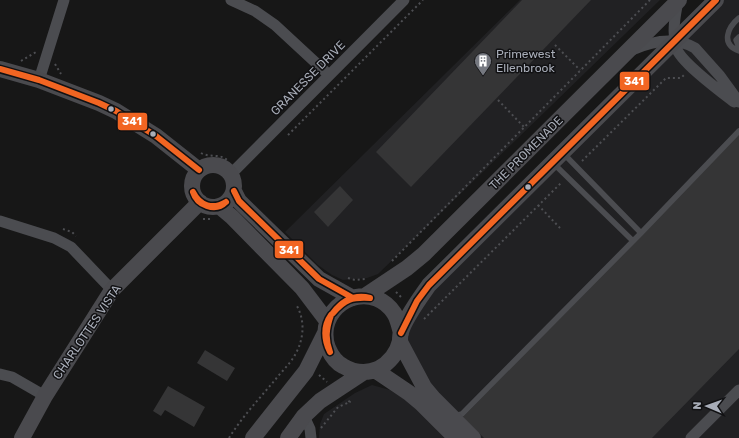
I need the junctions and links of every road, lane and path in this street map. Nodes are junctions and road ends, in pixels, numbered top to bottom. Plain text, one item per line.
1 (64, 0) edge
2 (231, 0) edge
3 (404, 0) edge
4 (423, 0) edge
5 (650, 0) edge
6 (679, 0) edge
7 (716, 0) edge
8 (739, 18) edge
9 (739, 37) edge
10 (675, 41) junction
11 (556, 45) dead end
12 (739, 49) edge
13 (624, 54) junction
14 (693, 68) junction
15 (0, 69) edge
16 (580, 70) junction
17 (329, 75) junction
18 (39, 80) junction
19 (498, 100) dead end
20 (739, 102) edge
21 (739, 106) edge
22 (524, 126) junction
23 (739, 131) edge
24 (284, 138) dead end
25 (558, 158) junction
26 (576, 167) junction
27 (199, 170) junction
28 (231, 174) junction
29 (567, 176) junction
30 (234, 191) junction
31 (200, 202) junction
32 (538, 205) junction
33 (218, 213) junction
34 (201, 219) dead end
35 (0, 221) edge
36 (560, 228) dead end
37 (641, 233) junction
38 (634, 241) junction
39 (389, 264) dead end
40 (348, 278) dead end
41 (367, 278) dead end
42 (387, 282) junction
43 (112, 290) junction
44 (305, 291) junction
45 (359, 297) junction
46 (413, 310) junction
47 (326, 327) junction
48 (400, 338) junction
49 (369, 371) junction
50 (0, 374) edge
51 (739, 390) edge
52 (45, 396) junction
53 (433, 415) junction
54 (304, 416) junction
55 (452, 417) junction
56 (22, 438) edge
57 (229, 438) edge
58 (253, 438) edge
59 (288, 438) edge
60 (311, 438) edge
61 (456, 438) edge
62 (473, 438) edge
63 (691, 438) edge

1 - 18 street
2 - 17 street
3 - 17 street, GRANESSE DRIVE
4 - 24 path
5 - 16 path
6 - 10 street
6 - 13 main road, THE PROMENADE
7 - 10 main road
8 - 12 lane
9 - 12 lane
10 - 13 street
10 - 14 street
10 - 20 street
10 - 25 main road
11 - 16 path
13 - 42 main road, THE PROMENADE
14 - 21 street
14 - 26 path
15 - 18 main road
16 - 22 path
17 - 28 street, GRANESSE DRIVE
18 - 27 main road
19 - 22 path
22 - 39 path
23 - 37 lane
25 - 26 lane
25 - 29 lane
25 - 46 main road
26 - 37 lane
27 - 28 main road
27 - 31 main road
28 - 30 main road
29 - 32 path
29 - 38 lane
30 - 33 main road
30 - 45 main road
31 - 33 main road
31 - 43 main road, CHARLOTTES VISTA
32 - 36 path
32 - 46 path
33 - 34 path
33 - 44 main road
35 - 43 street
37 - 38 lane
38 - 55 lane
40 - 41 path
42 - 45 main road, THE PROMENADE
42 - 46 path
43 - 52 main road, CHARLOTTES VISTA
44 - 47 main road
44 - 57 path
45 - 47 main road
45 - 48 main road
46 - 48 main road
47 - 49 main road
47 - 58 main road
48 - 49 main road
48 - 55 main road
49 - 53 main road
49 - 54 main road
50 - 52 street
51 - 63 street
52 - 56 main road, CHARLOTTES VISTA
53 - 55 main road
53 - 61 main road
54 - 59 main road
54 - 60 street
55 - 62 main road

